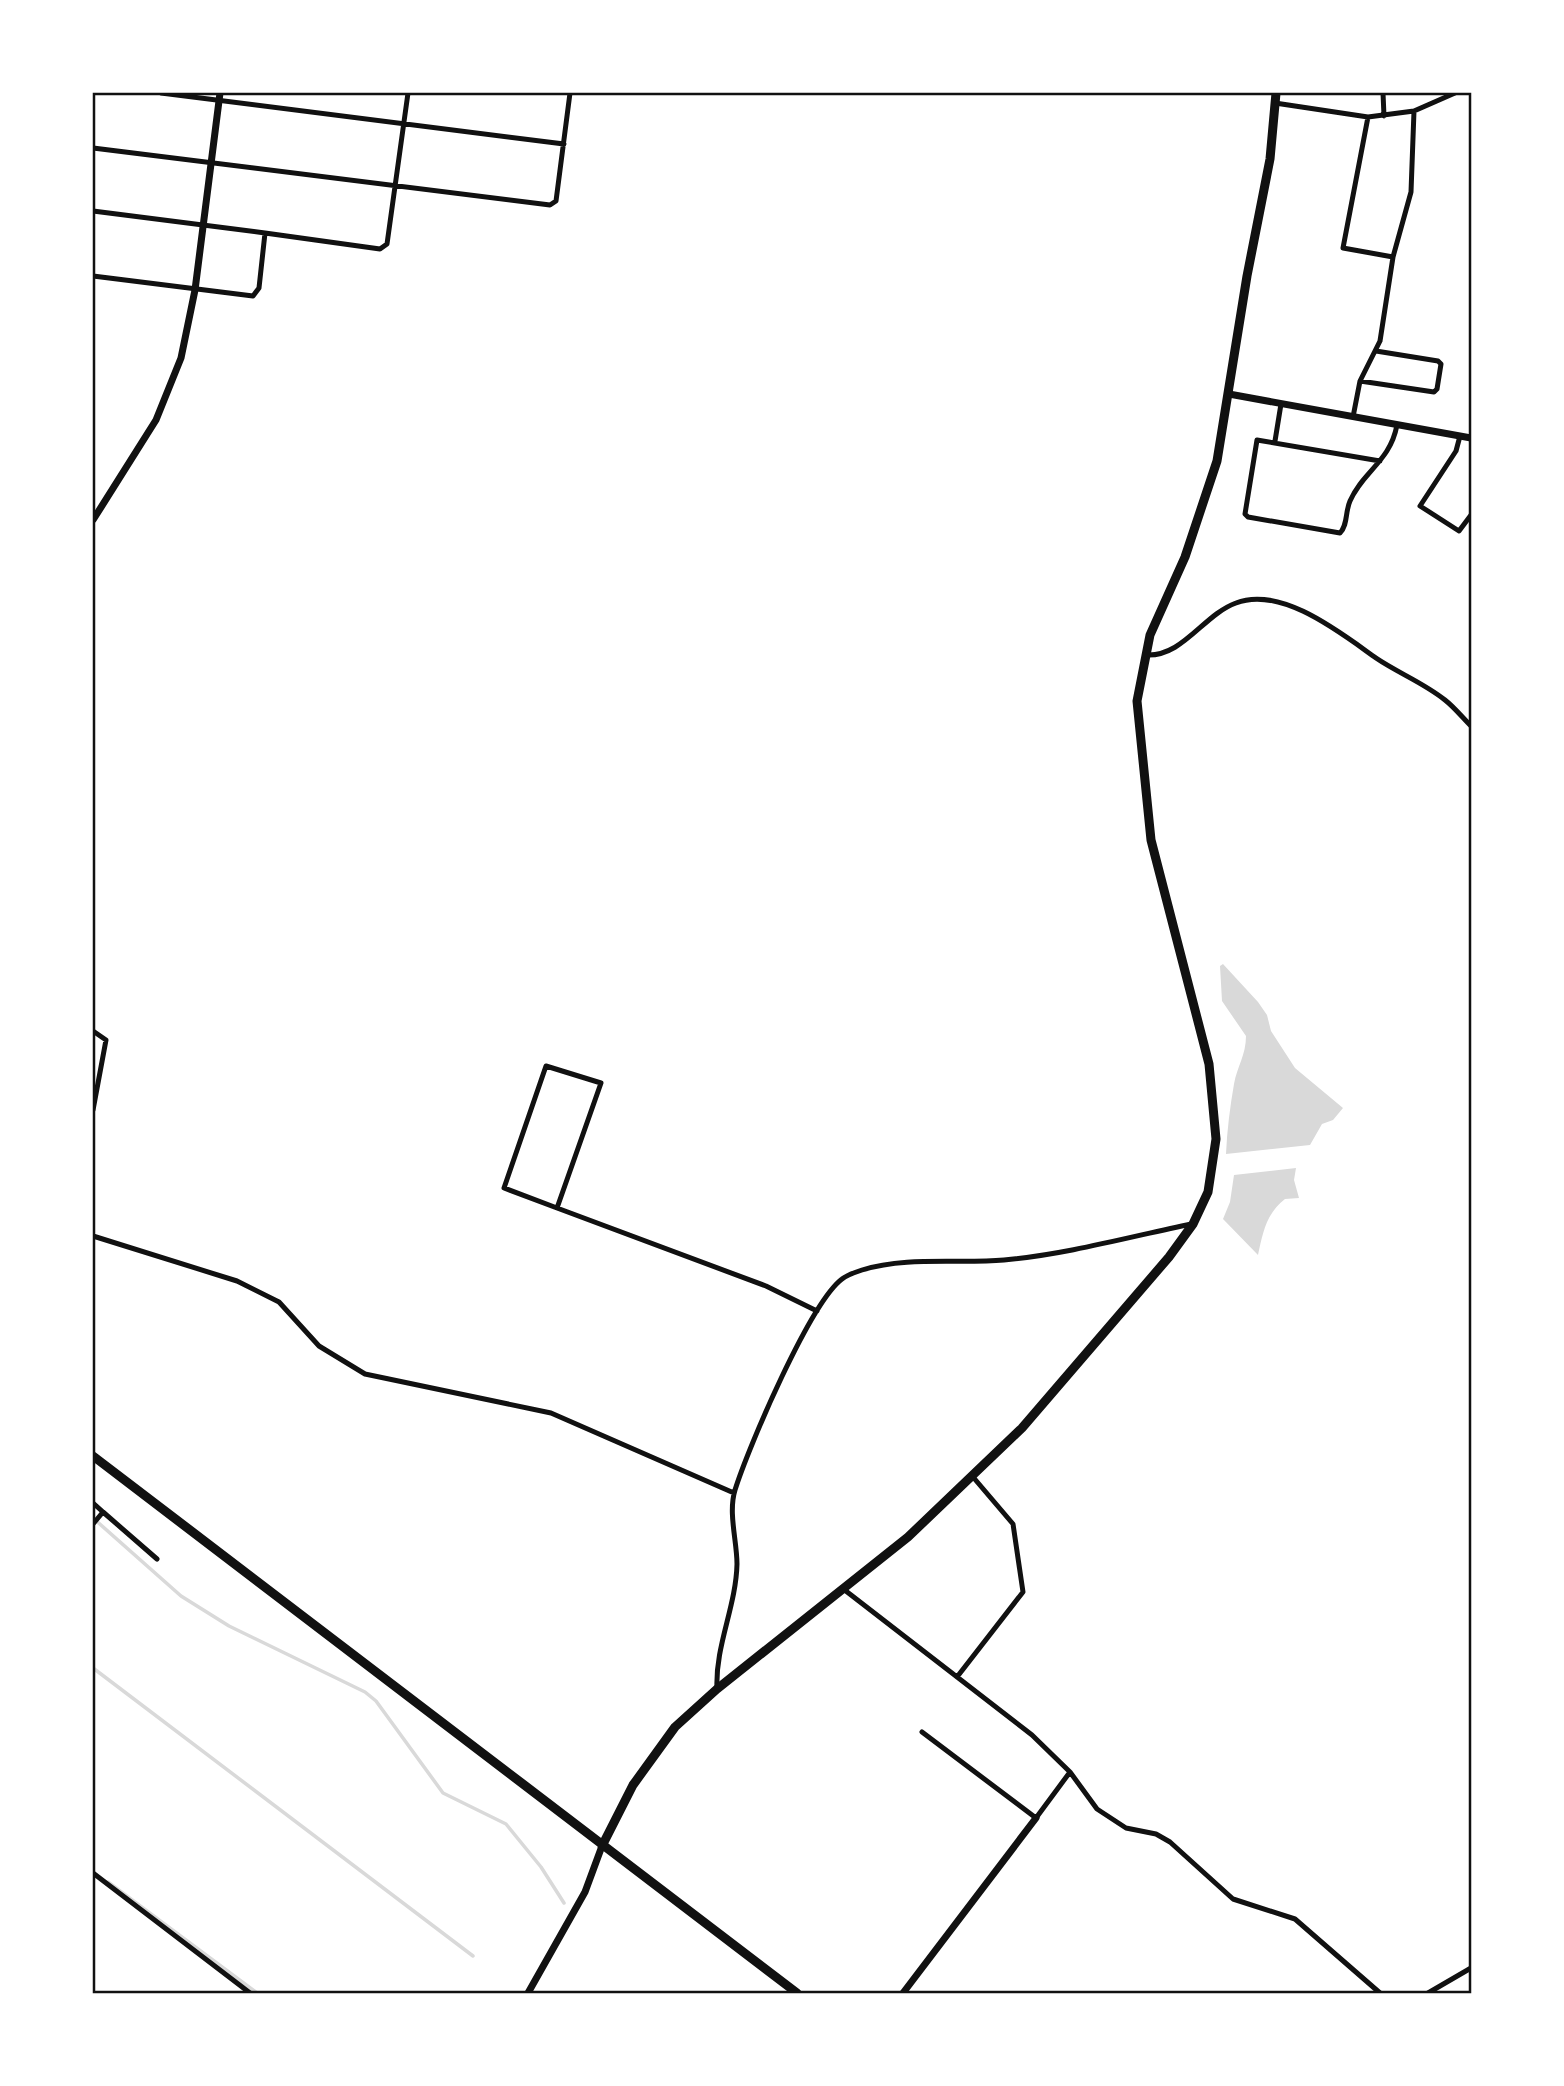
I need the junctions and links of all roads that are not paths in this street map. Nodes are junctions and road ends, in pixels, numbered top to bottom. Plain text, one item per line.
1 (161, 93) edge
2 (408, 93) edge
3 (570, 93) edge
4 (1383, 93) edge
5 (1455, 93) edge
6 (220, 97) edge
7 (1275, 98) edge
8 (1414, 111) junction
9 (1384, 116) junction
10 (1368, 117) junction
11 (404, 124) junction
12 (564, 144) junction
13 (93, 148) edge
14 (211, 162) junction
15 (395, 186) junction
16 (93, 211) edge
17 (203, 225) junction
18 (265, 233) junction
19 (1393, 257) junction
20 (93, 276) edge
21 (195, 290) junction
22 (1376, 351) junction
23 (1360, 381) junction
24 (1229, 394) junction
25 (1281, 404) junction
26 (1353, 417) junction
27 (1397, 425) junction
28 (1460, 436) junction
29 (1471, 438) edge
30 (1275, 441) junction
31 (1380, 461) junction
32 (1471, 515) edge
33 (93, 520) edge
34 (1144, 655) junction
35 (1471, 726) edge
36 (93, 1031) edge
37 (93, 1110) edge
38 (557, 1208) junction
39 (1193, 1224) junction
40 (93, 1236) edge
41 (817, 1311) junction
42 (93, 1456) edge
43 (973, 1478) junction
44 (734, 1493) junction
45 (93, 1503) edge
46 (103, 1512) junction
47 (93, 1524) edge
48 (157, 1559) dead end
49 (842, 1588) junction
50 (957, 1677) junction
51 (716, 1689) junction
52 (922, 1732) dead end
53 (1070, 1772) junction
54 (1036, 1818) junction
55 (602, 1846) junction
56 (93, 1873) edge
57 (1471, 1968) edge
58 (250, 1993) edge
59 (528, 1993) edge
60 (797, 1993) edge
61 (903, 1993) edge
62 (1380, 1993) edge
63 (1429, 1993) edge

1 - 6 street
2 - 11 street
3 - 12 street
4 - 9 street
5 - 8 street
6 - 11 street
6 - 14 street
7 - 10 street
7 - 24 highway
8 - 9 street
8 - 19 street
9 - 10 street
10 - 19 street
11 - 12 street
11 - 15 street
12 - 15 street
13 - 14 street
14 - 15 street
14 - 17 street
15 - 18 street
16 - 17 street
17 - 18 street
17 - 21 street
18 - 21 street
19 - 22 street
20 - 21 street
21 - 33 street
22 - 23 street
22 - 23 street
23 - 26 street
24 - 25 street
24 - 34 highway
25 - 26 street
25 - 30 street
26 - 27 street
27 - 28 street
27 - 31 street
28 - 29 street
28 - 32 street
30 - 31 street
30 - 31 street
34 - 35 street
34 - 39 highway
36 - 37 street
38 - 38 street
38 - 41 street
39 - 41 street
39 - 43 highway
40 - 44 street
41 - 44 street
42 - 55 highway
43 - 49 highway
43 - 50 street
44 - 51 street
45 - 46 street
46 - 47 street
46 - 48 street
49 - 50 street
49 - 51 highway
50 - 53 street
51 - 55 highway
52 - 54 street
53 - 54 street
53 - 62 street
54 - 61 street
55 - 59 street
55 - 60 highway
56 - 58 street
57 - 63 street

